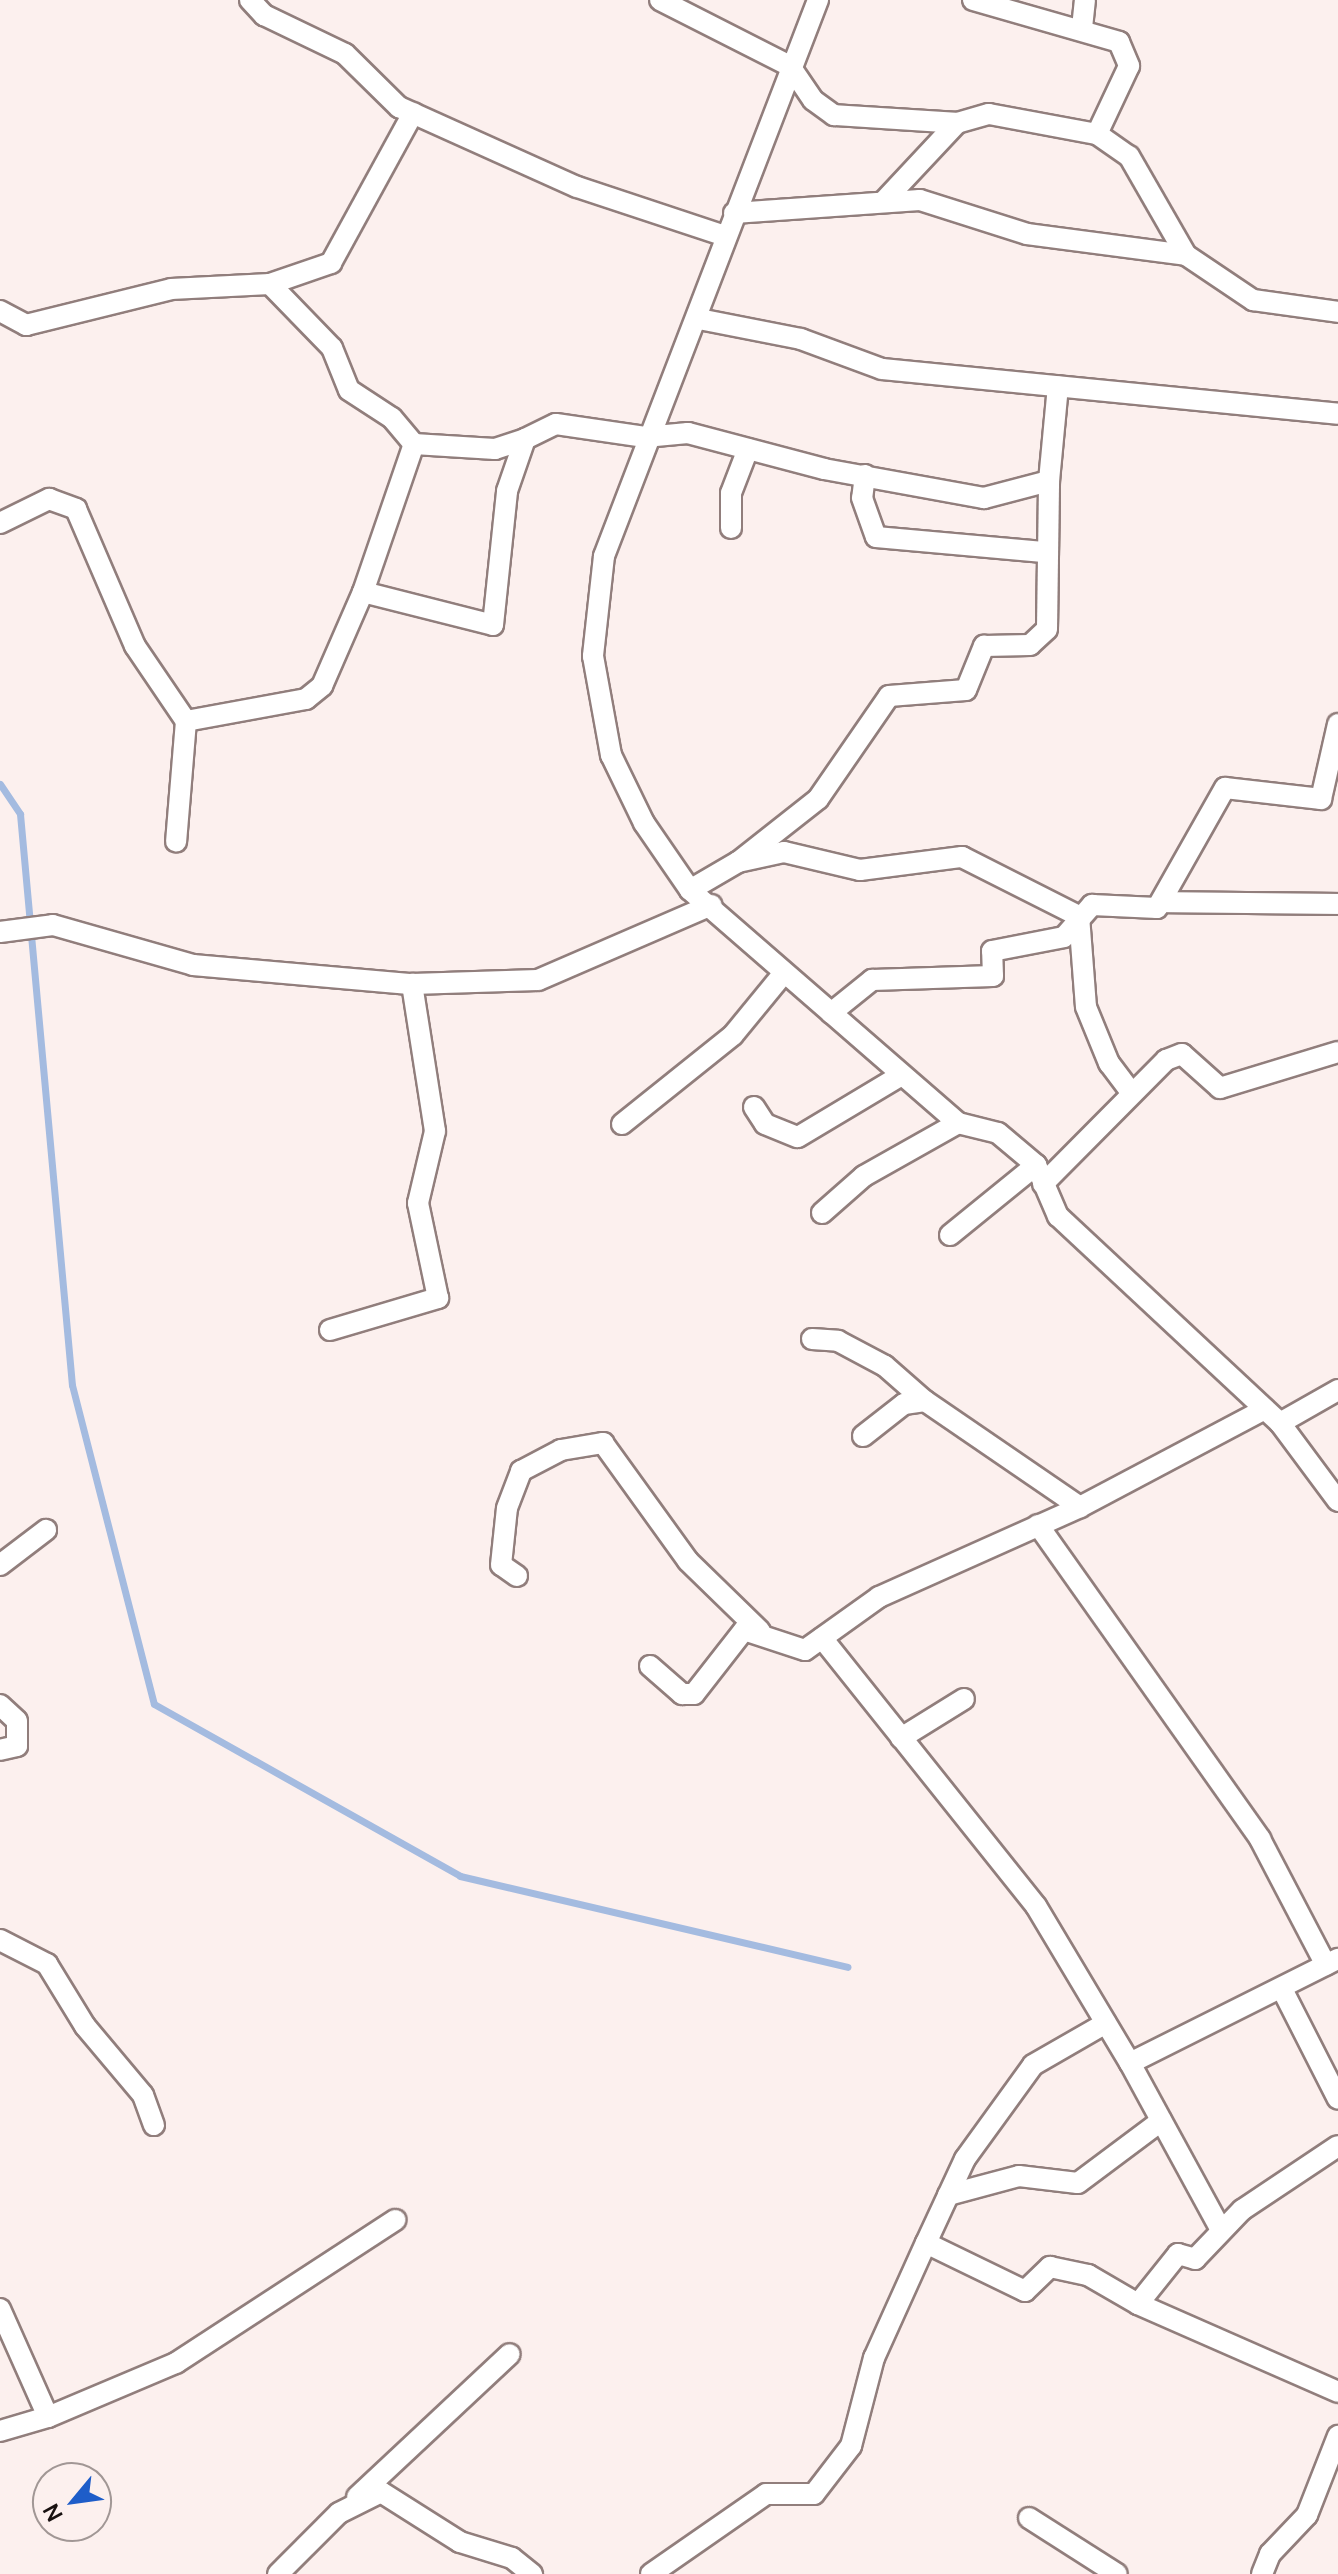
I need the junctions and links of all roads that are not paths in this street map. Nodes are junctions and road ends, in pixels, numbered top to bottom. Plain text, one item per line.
1 (250, 0) edge
2 (660, 0) edge
3 (818, 0) edge
4 (973, 0) edge
5 (1085, 0) edge
6 (1082, 28) junction
7 (790, 66) junction
8 (413, 113) junction
9 (957, 123) junction
10 (1097, 134) junction
11 (883, 202) junction
12 (734, 213) junction
13 (725, 236) junction
14 (1186, 255) junction
15 (270, 284) junction
16 (0, 311) edge
17 (1338, 312) edge
18 (699, 319) junction
19 (1058, 386) junction
20 (1338, 414) edge
21 (645, 437) junction
22 (525, 439) junction
23 (414, 444) junction
24 (748, 449) junction
25 (865, 475) junction
26 (1049, 481) junction
27 (0, 523) edge
28 (731, 528) dead end
29 (1043, 552) junction
30 (363, 592) junction
31 (186, 721) junction
32 (1338, 724) edge
33 (176, 842) dead end
34 (738, 862) junction
35 (690, 890) junction
36 (1161, 902) junction
37 (1338, 904) edge
38 (711, 905) junction
39 (1079, 916) junction
40 (0, 932) edge
41 (784, 973) junction
42 (412, 984) junction
43 (831, 1013) junction
44 (1338, 1052) edge
45 (900, 1076) junction
46 (1131, 1092) junction
47 (754, 1107) dead end
48 (958, 1123) junction
49 (622, 1124) dead end
50 (1040, 1175) junction
51 (822, 1213) dead end
52 (950, 1235) dead end
53 (330, 1330) dead end
54 (812, 1339) dead end
55 (1338, 1390) edge
56 (925, 1401) junction
57 (1272, 1416) junction
58 (863, 1436) dead end
59 (1338, 1501) edge
60 (1080, 1507) junction
61 (1038, 1525) junction
62 (46, 1530) dead end
63 (0, 1565) edge
64 (517, 1576) dead end
65 (760, 1631) junction
66 (822, 1638) junction
67 (650, 1666) dead end
68 (964, 1699) dead end
69 (0, 1705) edge
70 (901, 1738) junction
71 (0, 1750) edge
72 (0, 1940) edge
73 (1332, 1962) edge
74 (1282, 1989) junction
75 (1106, 2023) junction
76 (1130, 2063) junction
77 (1338, 2099) edge
78 (1161, 2121) junction
79 (154, 2125) dead end
80 (1338, 2146) edge
81 (948, 2195) junction
82 (395, 2220) dead end
83 (1220, 2228) junction
84 (926, 2243) junction
85 (1138, 2304) junction
86 (0, 2309) edge
87 (510, 2354) dead end
88 (1338, 2392) edge
89 (48, 2417) junction
90 (0, 2431) edge
91 (1338, 2436) edge
92 (339, 2513) junction
93 (1029, 2518) dead end
94 (278, 2574) edge
95 (532, 2574) edge
96 (651, 2574) edge
97 (1117, 2574) edge
98 (1262, 2574) edge

1 - 8 street
2 - 7 street
3 - 7 street
4 - 6 street
5 - 6 street
6 - 10 street
7 - 9 street
7 - 12 street
8 - 13 street
8 - 15 street
9 - 10 street
9 - 11 street
10 - 14 street
11 - 12 street
11 - 14 street
12 - 13 street
13 - 18 street
14 - 17 street
15 - 16 street
15 - 23 street
18 - 19 street
18 - 21 street
19 - 20 street
19 - 26 street
21 - 22 street
21 - 24 street
21 - 35 street
22 - 23 street
22 - 30 street
23 - 30 street
24 - 25 street
24 - 28 street
25 - 26 street
25 - 29 street
26 - 29 street
27 - 31 street
29 - 34 street
30 - 31 street
31 - 33 street
32 - 36 street
34 - 35 street
34 - 39 street
35 - 38 street
36 - 37 street
36 - 39 street
38 - 41 street
38 - 42 street
39 - 43 street
39 - 46 street
40 - 42 street
41 - 43 street
41 - 49 street
42 - 53 street
43 - 45 street
44 - 46 street
45 - 47 street
45 - 48 street
46 - 50 street
48 - 50 street
48 - 51 street
50 - 52 street
50 - 57 street
54 - 56 street
55 - 57 street
56 - 58 street
56 - 60 street
57 - 59 street
57 - 60 street
60 - 61 street
61 - 66 street
61 - 73 street
62 - 63 street
64 - 65 street
65 - 66 street
65 - 67 street
66 - 70 street
68 - 70 street
69 - 71 street
70 - 75 street
72 - 79 street
73 - 74 street
74 - 76 street
74 - 77 street
75 - 76 street
75 - 81 street
76 - 78 street
78 - 81 street
78 - 83 street
80 - 83 street
81 - 84 street
82 - 89 street
83 - 85 street
84 - 85 street
84 - 96 street
85 - 88 street
86 - 89 street
87 - 92 street
89 - 90 street
91 - 98 street
92 - 94 street
92 - 95 street
93 - 97 street

